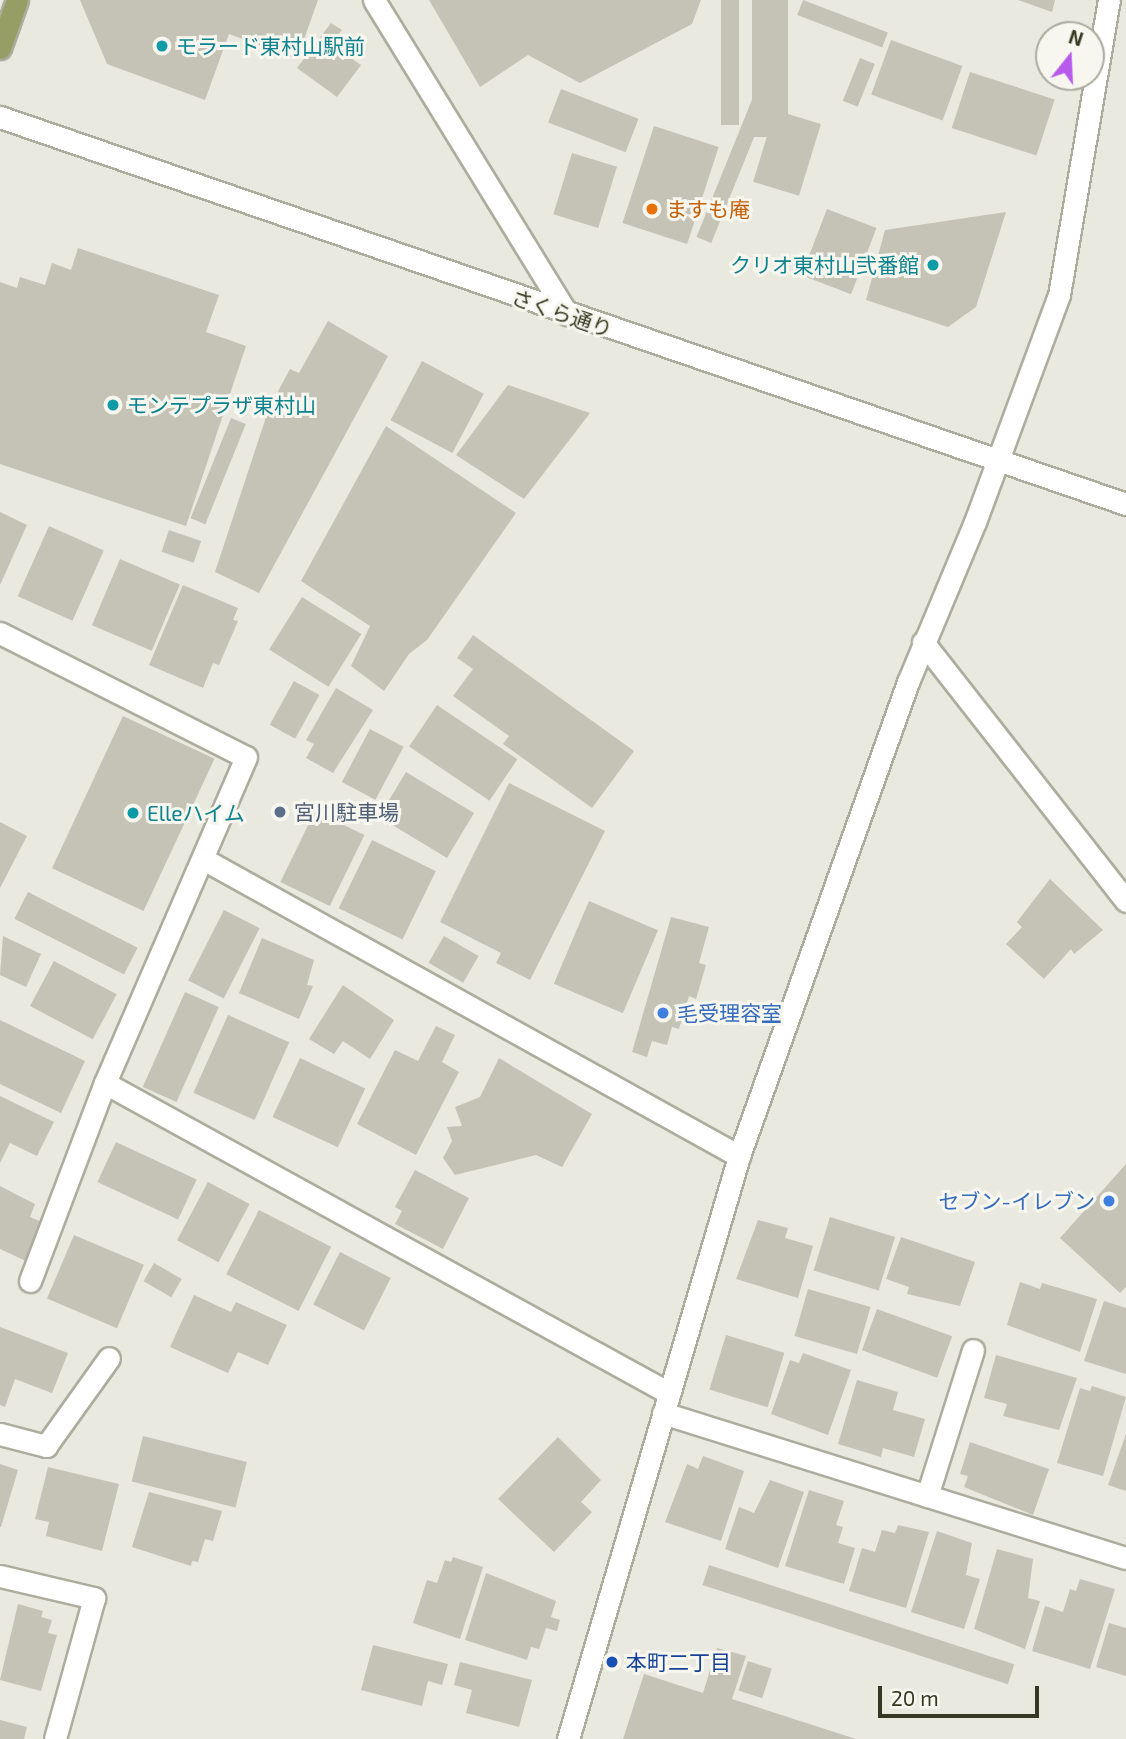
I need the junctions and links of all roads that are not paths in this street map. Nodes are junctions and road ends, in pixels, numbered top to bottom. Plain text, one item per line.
1 (17, 0) edge
2 (374, 0) edge
3 (1109, 0) edge
4 (0, 48) edge
5 (0, 117) edge
6 (567, 314) junction
7 (997, 461) junction
8 (1126, 504) edge
9 (0, 633) edge
10 (923, 642) junction
11 (205, 860) junction
12 (1126, 901) edge
13 (105, 1083) junction
14 (739, 1156) junction
15 (30, 1281) dead end
16 (973, 1350) dead end
17 (109, 1358) dead end
18 (666, 1403) junction
19 (0, 1434) edge
20 (927, 1496) junction
21 (1126, 1558) edge
22 (0, 1576) edge
23 (55, 1739) edge
24 (568, 1739) edge

1 - 4 main road
2 - 6 street
3 - 7 street
5 - 6 street, さくら通り
6 - 7 street, さくら通り
7 - 8 street, さくら通り
7 - 10 street
9 - 11 street
10 - 12 street
10 - 14 street
11 - 13 street
11 - 14 street
13 - 15 street
13 - 18 street
14 - 18 street
16 - 20 street
17 - 19 street
18 - 20 street
18 - 24 street
20 - 21 street
22 - 23 street

